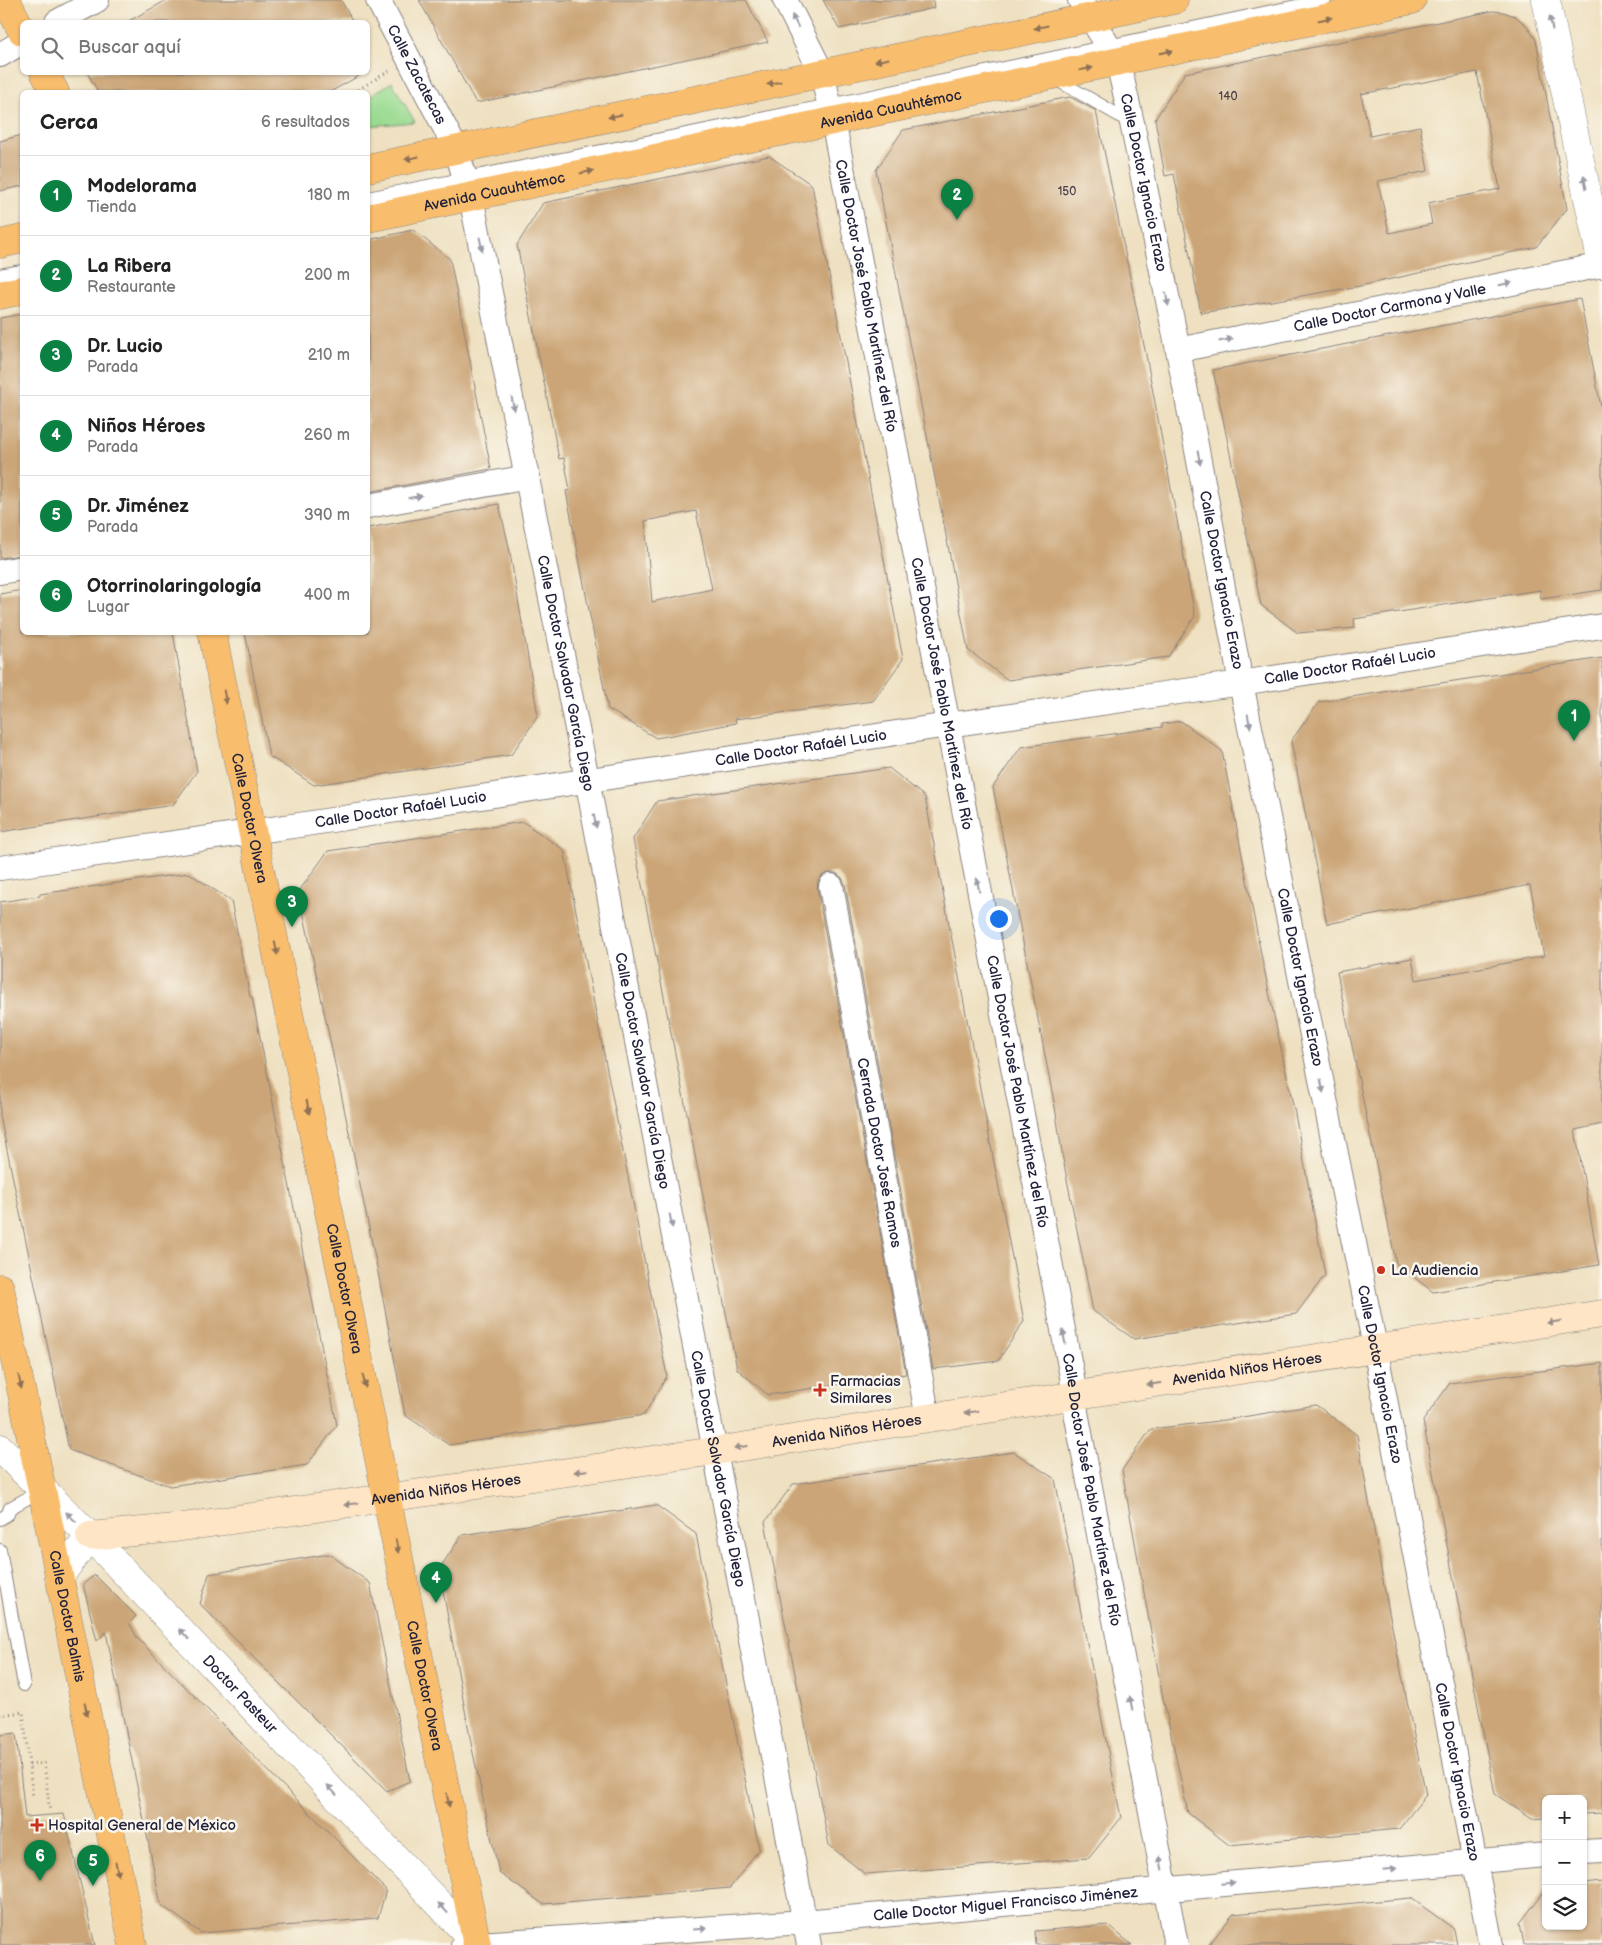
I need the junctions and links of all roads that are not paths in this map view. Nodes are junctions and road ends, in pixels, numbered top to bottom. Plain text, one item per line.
1 (6, 0) edge
2 (97, 0) edge
3 (378, 0) edge
4 (785, 0) edge
5 (1174, 0) edge
6 (1325, 0) edge
7 (1412, 0) edge
8 (1546, 0) edge
9 (1084, 9) edge
10 (61, 20) edge
11 (20, 27) edge
12 (20, 43) edge
13 (1113, 54) junction
14 (0, 55) edge
15 (822, 72) junction
16 (46, 75) edge
17 (1050, 76) junction
18 (53, 90) edge
19 (831, 112) junction
20 (1132, 124) junction
21 (456, 149) junction
22 (370, 168) edge
23 (468, 187) junction
24 (370, 198) edge
25 (370, 217) edge
26 (20, 239) edge
27 (0, 244) edge
28 (1602, 264) edge
29 (20, 271) edge
30 (0, 275) edge
31 (20, 290) edge
32 (0, 295) edge
33 (1178, 350) junction
34 (528, 477) junction
35 (370, 506) edge
36 (20, 568) edge
37 (0, 572) edge
38 (1602, 626) edge
39 (213, 635) edge
40 (1241, 682) junction
41 (948, 725) junction
42 (587, 779) junction
43 (253, 831) junction
44 (0, 868) edge
45 (831, 886) dead end
46 (0, 1288) edge
47 (1602, 1314) edge
48 (1375, 1350) junction
49 (1074, 1396) junction
50 (928, 1419) junction
51 (0, 1448) edge
52 (715, 1451) junction
53 (42, 1490) junction
54 (388, 1498) junction
55 (0, 1520) edge
56 (90, 1536) junction
57 (0, 1550) edge
58 (59, 1577) junction
59 (24, 1685) dead end
60 (1602, 1851) edge
61 (1587, 1852) edge
62 (1542, 1855) edge
63 (1475, 1861) junction
64 (1166, 1889) junction
65 (804, 1922) junction
66 (132, 1945) edge
67 (474, 1945) edge
68 (809, 1945) edge
69 (1176, 1945) edge
70 (1491, 1945) edge

1 - 11 main road
2 - 10 street
3 - 21 street, Calle Zacatecas
15 -> 4 street, Calle Doctor José Pablo Martínez del Río
5 - 9 main road
6 - 13 lane
13 -> 7 main road, Avenida Cuauhtémoc
28 -> 8 street
9 - 13 street, Calle Doctor Ignacio Erazo
9 -> 15 main road
12 - 14 street
17 -> 13 main road, Avenida Cuauhtémoc
13 - 19 lane
13 - 20 street, Calle Doctor Ignacio Erazo
15 - 19 street, Calle Doctor José Pablo Martínez del Río
15 -> 21 main road
16 - 18 main road
17 - 19 main road, Avenida Cuauhtémoc
17 - 20 lane
19 - 23 main road, Avenida Cuauhtémoc
19 - 41 street, Calle Doctor José Pablo Martínez del Río
20 -> 33 street, Calle Doctor Ignacio Erazo
21 -> 22 main road
21 - 23 street, Calle Zacatecas
23 - 24 lane
23 - 25 main road, Avenida Cuauhtémoc
23 -> 34 street, Calle Doctor Salvador García Diego
26 - 27 main road
33 -> 28 street, Calle Doctor Carmona y Valle
29 - 30 lane
31 - 32 main road
33 -> 40 street, Calle Doctor Ignacio Erazo
35 -> 34 street
34 - 42 street, Calle Doctor Salvador García Diego
36 - 37 street
38 - 40 street, Calle Doctor Rafaél Lucio
39 -> 43 main road, Calle Doctor Olvera
40 - 41 street, Calle Doctor Rafaél Lucio
40 -> 48 street, Calle Doctor Ignacio Erazo
41 - 42 street, Calle Doctor Rafaél Lucio
49 -> 41 street, Calle Doctor José Pablo Martínez del Río
42 - 43 street, Calle Doctor Rafaél Lucio
42 -> 52 street, Calle Doctor Salvador García Diego
43 - 44 street, Calle Doctor Rafaél Lucio
43 -> 54 main road, Calle Doctor Olvera
45 - 50 street, Cerrada Doctor José Ramos
46 -> 53 main road, Calle Doctor Balmis
47 -> 48 main road, Avenida Niños Héroes
48 -> 49 main road, Avenida Niños Héroes
48 - 63 street, Calle Doctor Ignacio Erazo
49 -> 50 main road, Avenida Niños Héroes
64 -> 49 street, Calle Doctor José Pablo Martínez del Río
50 -> 52 main road, Avenida Niños Héroes
51 - 53 street, Doctor Pasteur
52 -> 54 main road, Avenida Niños Héroes
52 - 65 street, Calle Doctor Salvador García Diego
53 - 55 lane
56 -> 53 street, Doctor Pasteur
53 - 58 main road, Calle Doctor Balmis
54 -> 56 main road, Avenida Niños Héroes
54 -> 67 main road, Calle Doctor Olvera
56 - 58 street
67 -> 56 street, Doctor Pasteur
57 - 59 lane
58 -> 66 main road, Calle Doctor Balmis
60 - 61 street
62 - 63 street, Calle Doctor Miguel Francisco Jiménez
64 -> 63 street, Calle Doctor Miguel Francisco Jiménez
63 - 70 street, Calle Doctor Ignacio Erazo
64 - 65 street, Calle Doctor Miguel Francisco Jiménez
64 - 69 street, Calle Doctor José Pablo Martínez del Río
67 -> 65 street, Calle Doctor Miguel Francisco Jiménez
65 - 68 street, Calle Doctor Salvador García Diego

